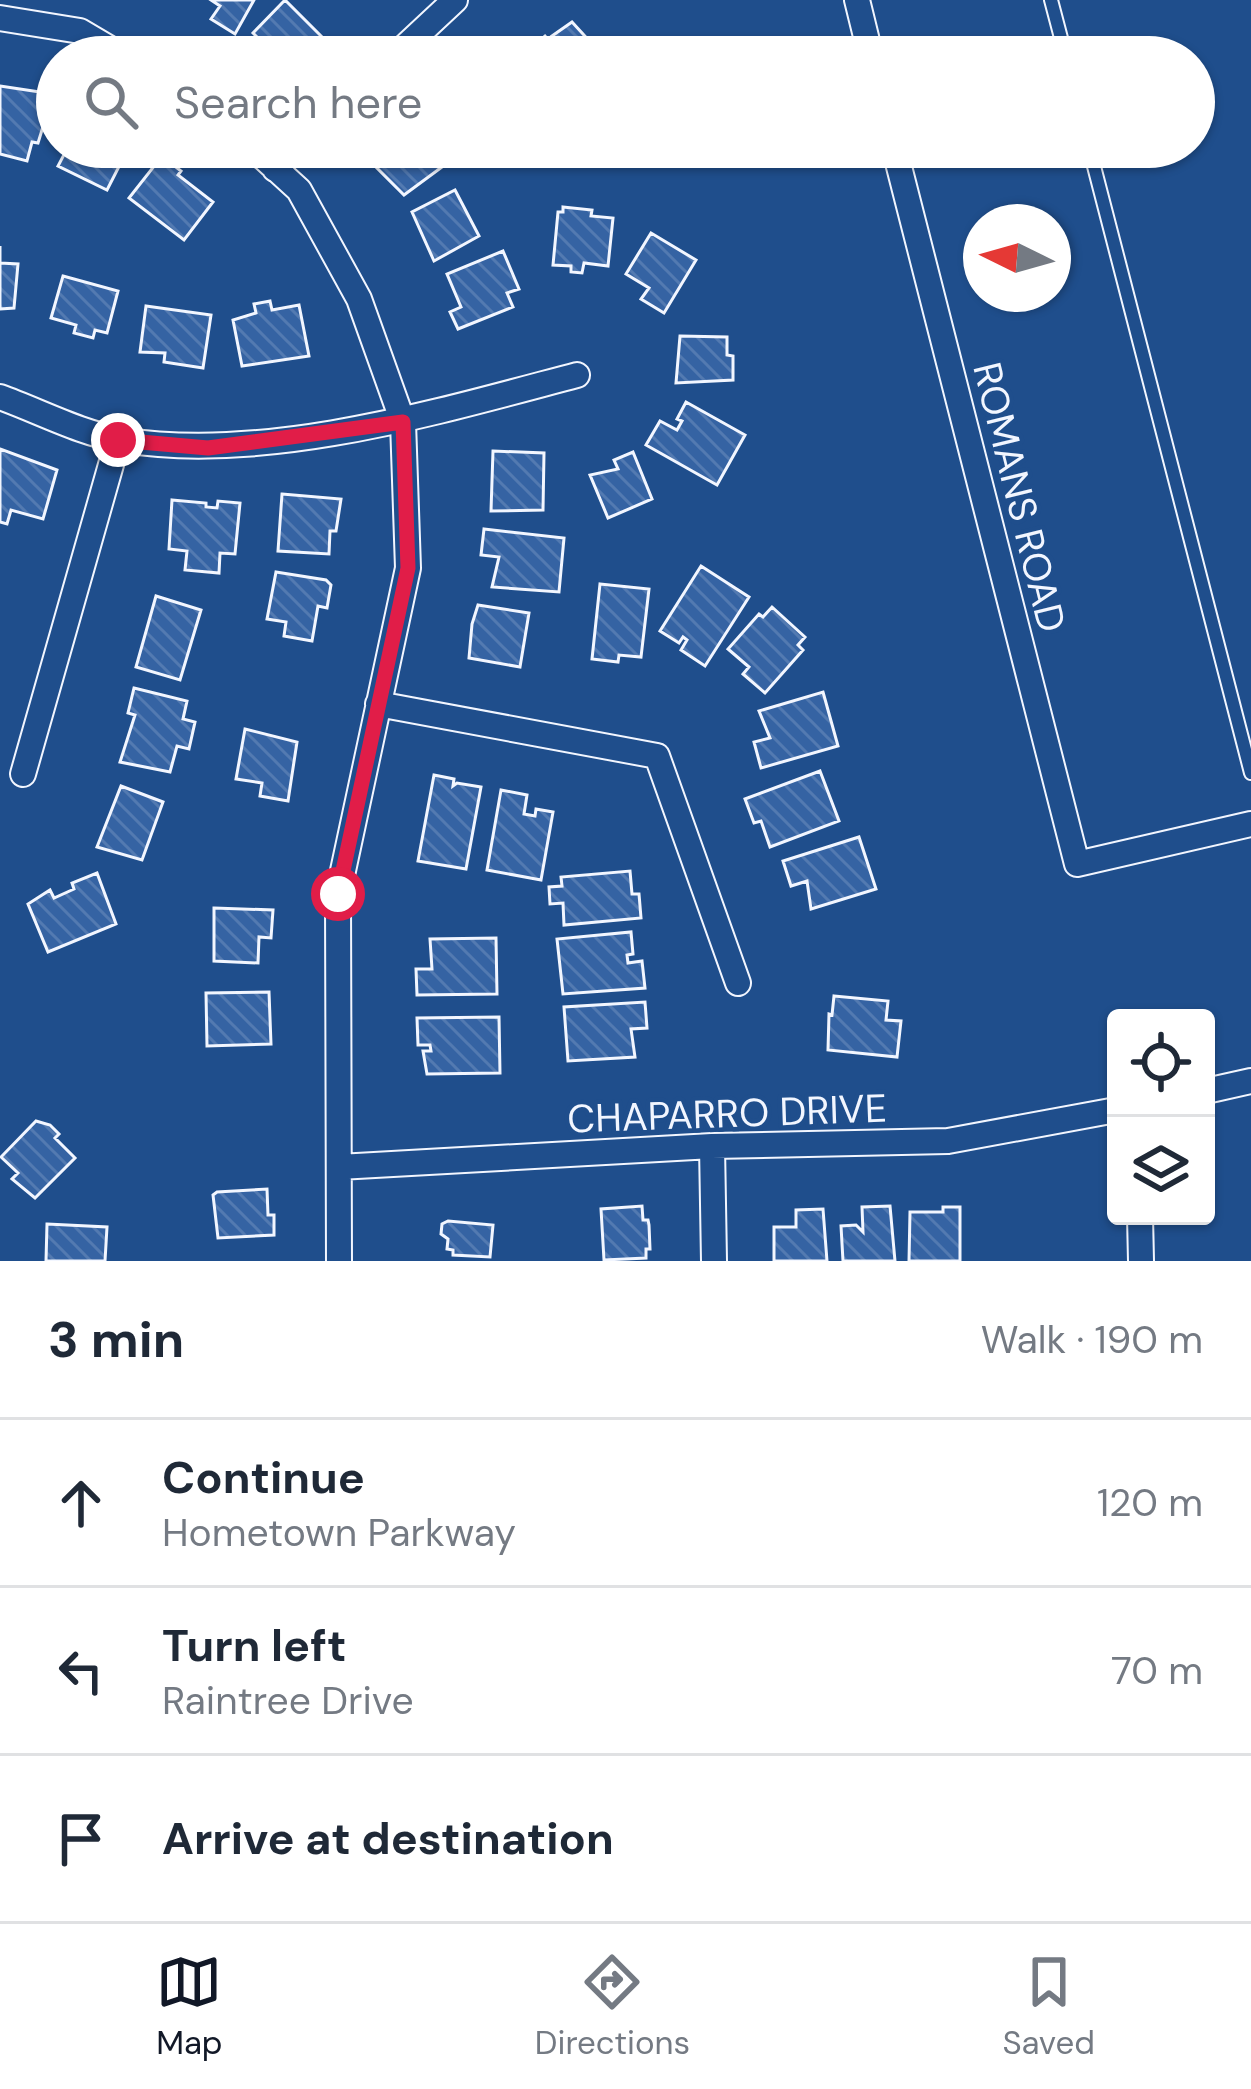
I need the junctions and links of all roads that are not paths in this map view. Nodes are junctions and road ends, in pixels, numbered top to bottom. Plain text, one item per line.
1 (455, 0) edge
2 (856, 0) edge
3 (1051, 0) edge
4 (6, 12) edge
5 (88, 36) edge
6 (416, 36) edge
7 (865, 36) edge
8 (1060, 36) edge
9 (899, 168) edge
10 (1094, 168) edge
11 (275, 169) edge
12 (577, 375) dead end
13 (0, 397) edge
14 (403, 422) junction
15 (118, 440) junction
16 (378, 704) junction
17 (1251, 773) edge
18 (23, 774) dead end
19 (1251, 824) edge
20 (738, 983) dead end
21 (1251, 1081) edge
22 (1215, 1089) edge
23 (1107, 1112) edge
24 (712, 1147) junction
25 (339, 1167) junction
26 (1141, 1225) edge
27 (339, 1261) edge
28 (714, 1261) edge
29 (1141, 1261) edge

1 - 6 street
2 - 7 street
3 - 8 lane
4 - 5 street
9 - 19 street, ROMANS ROAD
10 - 17 lane
11 - 14 street
12 - 14 street
13 - 15 street
14 - 15 street
14 - 16 street
15 - 18 street
16 - 20 street
16 - 25 street
21 - 22 street
23 - 24 street, CHAPARRO DRIVE
24 - 25 street, CHAPARRO DRIVE
24 - 28 street
25 - 27 street
26 - 29 street

